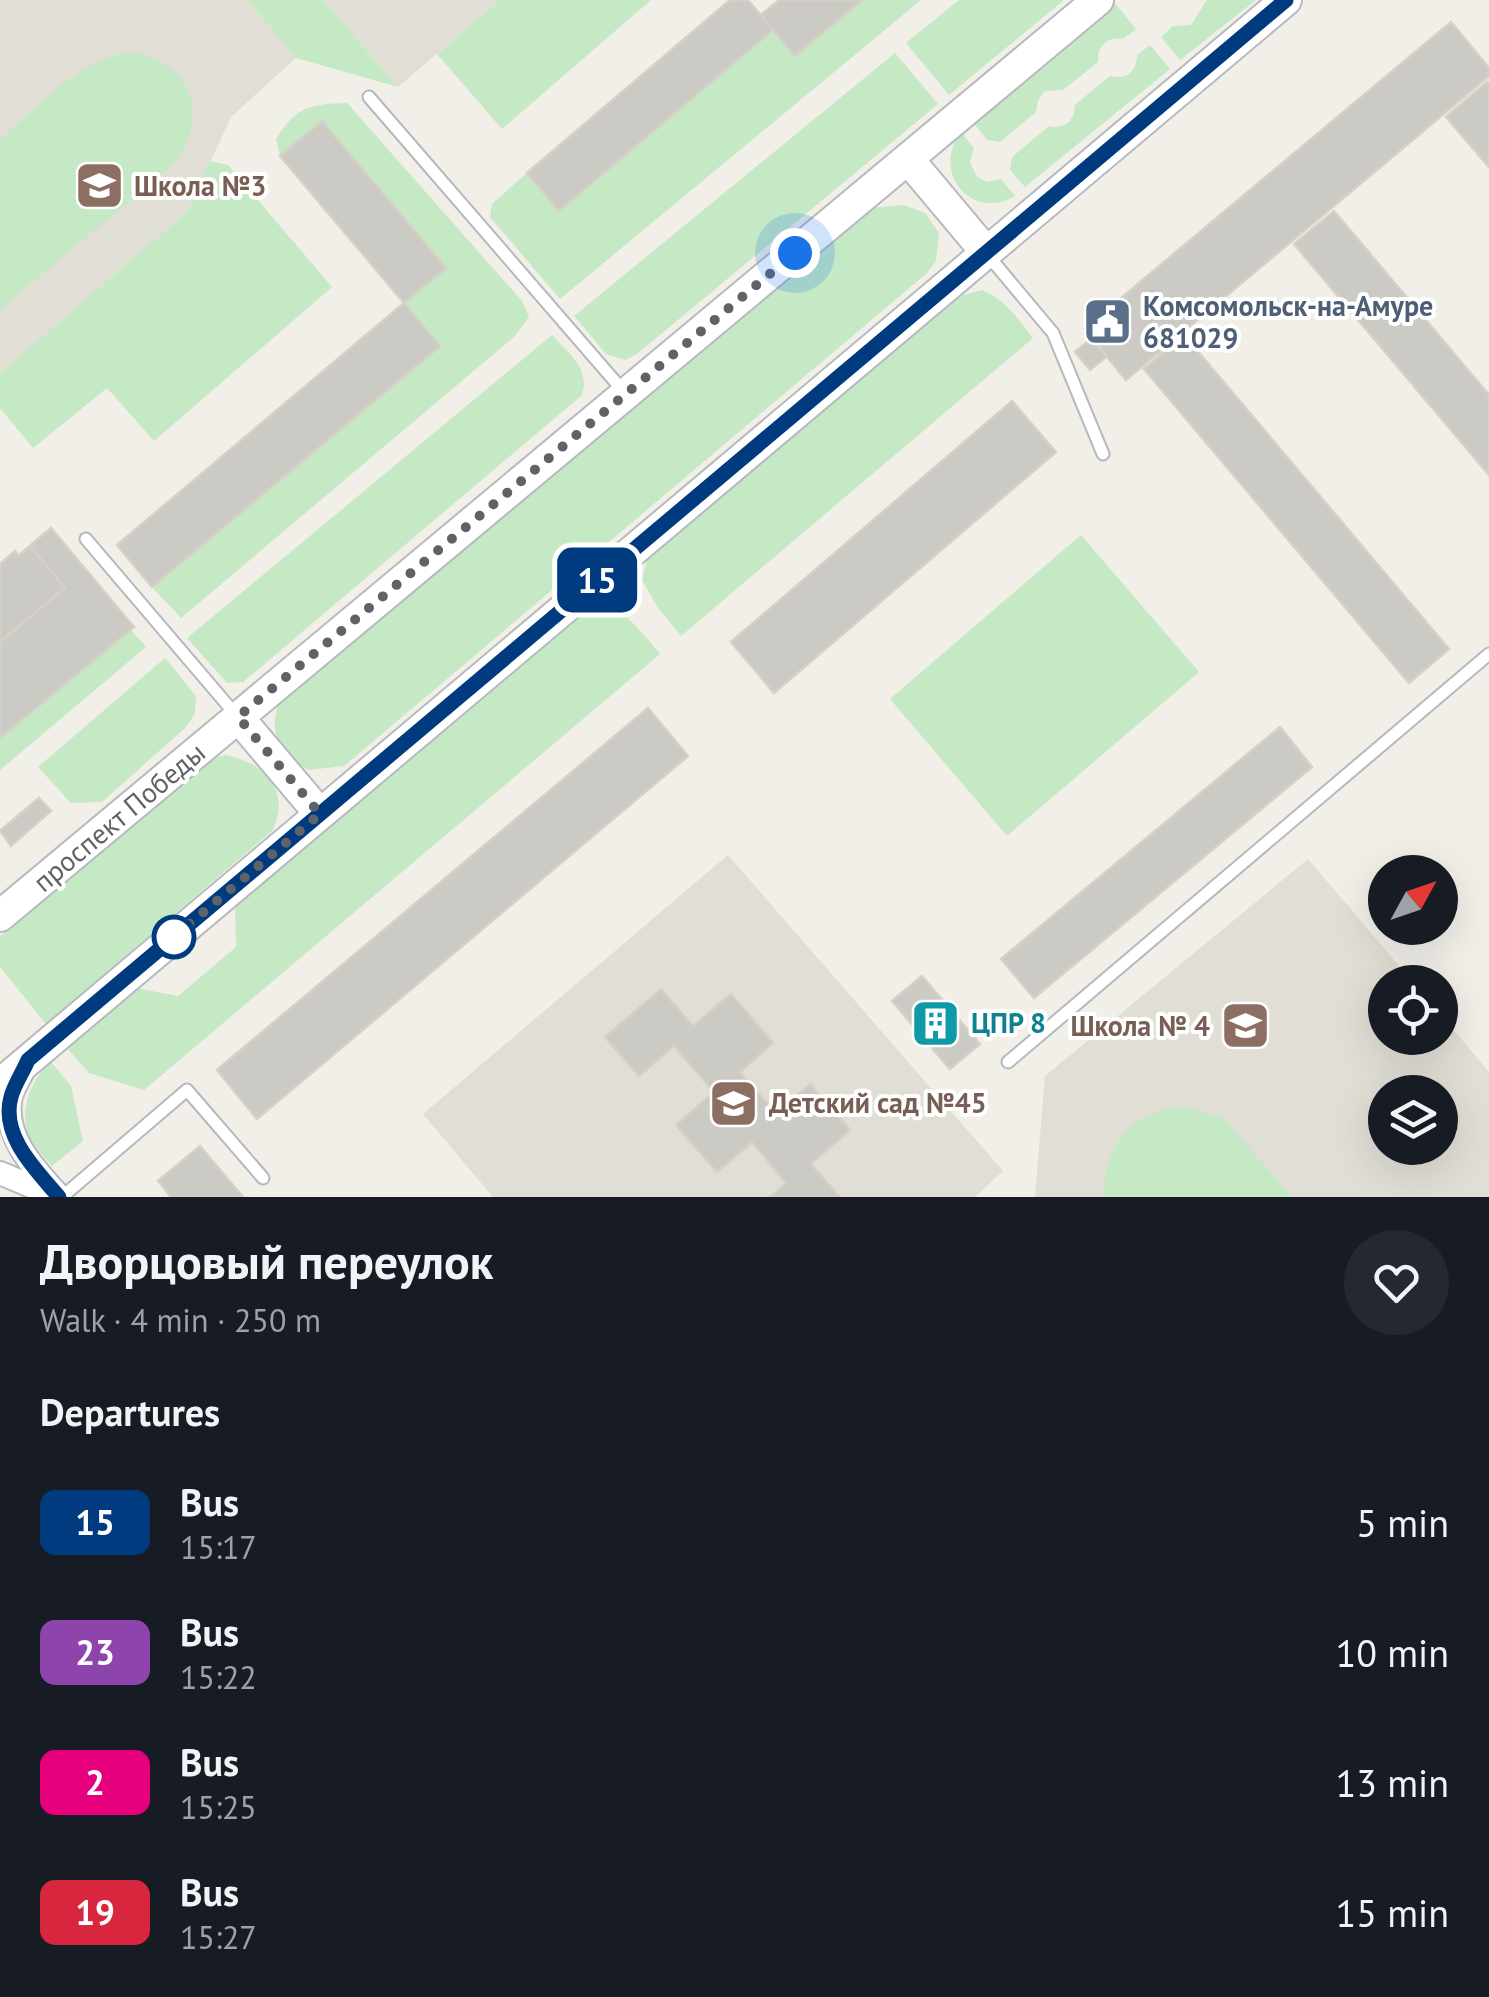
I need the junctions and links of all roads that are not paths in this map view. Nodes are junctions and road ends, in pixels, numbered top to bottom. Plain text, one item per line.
1 (1098, 0) edge
2 (1286, 0) edge
3 (370, 97) dead end
4 (908, 159) junction
5 (986, 252) junction
6 (626, 394) junction
7 (1104, 454) dead end
8 (86, 539) dead end
9 (1489, 654) edge
10 (238, 717) junction
11 (320, 814) junction
12 (0, 916) edge
13 (28, 1060) junction
14 (1008, 1062) dead end
15 (0, 1084) edge
16 (0, 1173) edge
17 (263, 1178) dead end
18 (60, 1197) edge

1 - 4 main road, проспект Победы
2 - 5 main road
3 - 6 lane
4 - 5 main road
4 - 6 main road, проспект Победы
5 - 7 lane
5 - 11 main road
6 - 10 main road, проспект Победы
8 - 10 lane
9 - 14 lane
10 - 11 main road
10 - 12 main road, проспект Победы
11 - 13 main road
13 - 15 main road
13 - 18 street
16 - 18 street
17 - 18 lane

